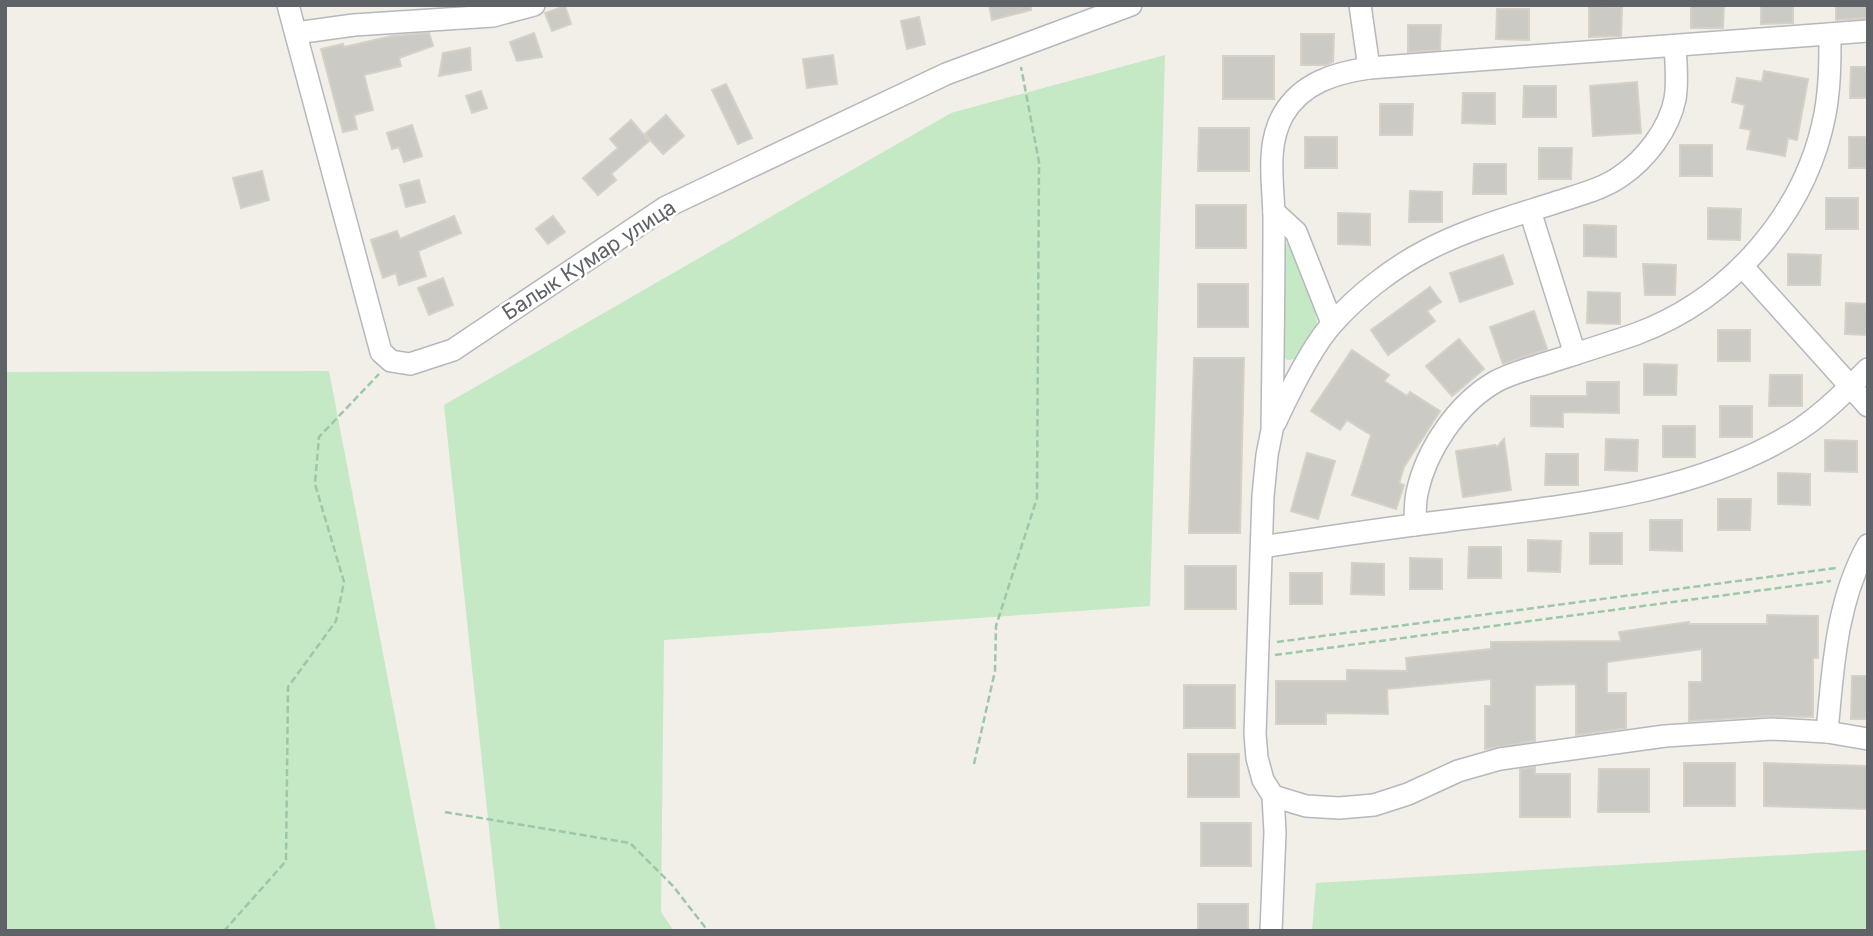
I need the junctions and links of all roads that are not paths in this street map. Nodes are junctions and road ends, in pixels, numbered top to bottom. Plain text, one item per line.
1 (288, 5) edge
2 (534, 5) edge
3 (1131, 5) edge
4 (1360, 5) edge
5 (1868, 31) edge
6 (296, 33) junction
7 (1830, 34) junction
8 (1675, 46) junction
9 (1369, 68) junction
10 (1530, 211) junction
11 (1275, 212) junction
12 (1743, 267) junction
13 (1332, 323) junction
14 (1575, 354) junction
15 (1868, 369) edge
16 (1851, 386) junction
17 (1868, 406) edge
18 (1272, 430) junction
19 (1415, 525) junction
20 (1868, 545) edge
21 (1262, 547) junction
22 (1827, 732) junction
23 (1868, 739) edge
24 (1273, 796) junction
25 (1271, 931) edge

1 - 6 street
2 - 6 street
3 - 6 street, Балык Кумар улица
4 - 9 street
5 - 7 street
7 - 8 street
7 - 12 street
8 - 9 street
8 - 10 street
9 - 11 street
10 - 13 street
10 - 14 street
11 - 13 street
11 - 18 street
12 - 14 street
12 - 16 street
13 - 18 street
14 - 19 street
15 - 16 street
16 - 17 street
16 - 19 street
18 - 21 street
19 - 21 street
20 - 22 street
21 - 24 street
22 - 23 street
22 - 24 street
24 - 25 street

